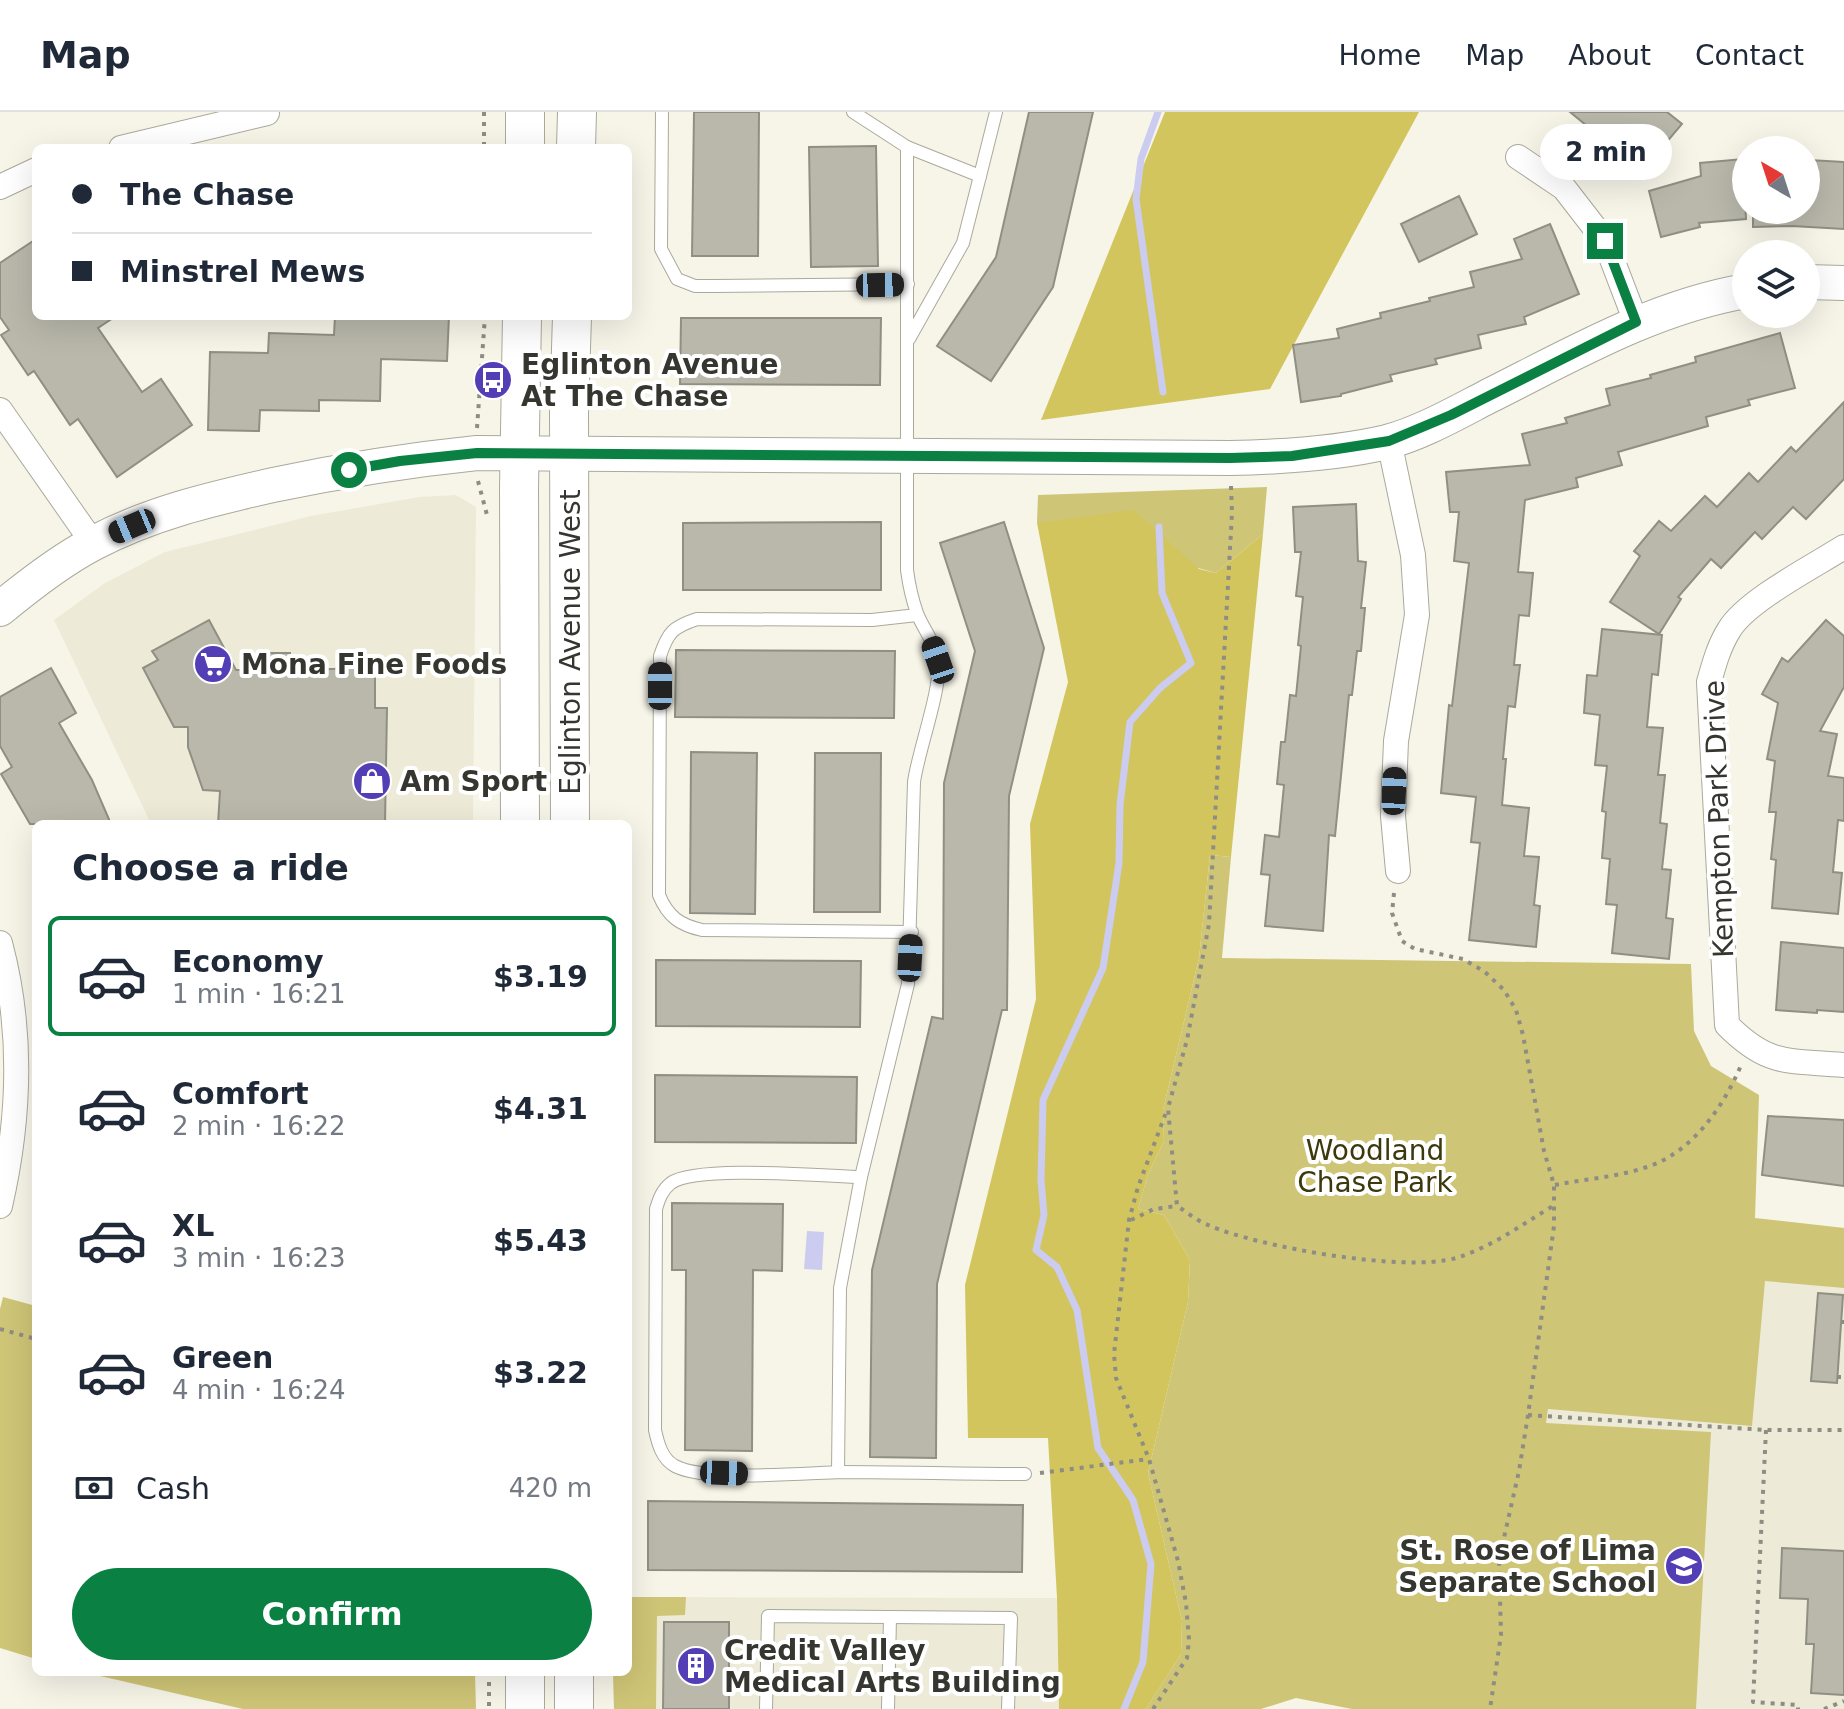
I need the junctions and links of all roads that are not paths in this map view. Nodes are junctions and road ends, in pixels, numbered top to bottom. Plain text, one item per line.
1 (525, 112) edge
2 (577, 112) edge
3 (662, 112) edge
4 (853, 112) edge
5 (996, 112) edge
6 (267, 113) edge
7 (138, 144) edge
8 (525, 144) edge
9 (576, 144) edge
10 (907, 147) junction
11 (1518, 157) dead end
12 (32, 172) edge
13 (980, 176) junction
14 (0, 187) edge
15 (1820, 282) edge
16 (1844, 283) edge
17 (908, 284) junction
18 (1732, 293) edge
19 (522, 320) edge
20 (572, 320) edge
21 (1636, 322) junction
22 (908, 342) junction
23 (0, 410) edge
24 (1389, 441) junction
25 (520, 453) junction
26 (569, 453) junction
27 (908, 455) junction
28 (93, 543) junction
29 (1844, 547) edge
30 (0, 609) edge
31 (917, 615) junction
32 (520, 820) edge
33 (570, 820) edge
34 (1398, 871) road end
35 (912, 932) junction
36 (0, 943) edge
37 (1844, 1065) edge
38 (861, 1177) junction
39 (0, 1206) edge
40 (838, 1472) junction
41 (1025, 1474) dead end
42 (890, 1617) junction
43 (525, 1676) edge
44 (574, 1676) edge
45 (525, 1709) edge
46 (574, 1709) edge
47 (766, 1709) edge
48 (888, 1709) edge
49 (1008, 1709) edge

1 - 8 main road
2 - 9 main road
3 - 17 lane
4 - 10 lane
5 - 13 lane
6 - 7 street
10 - 13 lane
10 - 17 lane
11 - 21 street
12 - 14 street
13 - 22 lane
15 - 16 street
17 - 22 lane
18 - 21 street
19 - 25 main road, Eglinton Avenue West
20 - 26 main road, Eglinton Avenue West
21 - 24 street
22 - 27 lane
23 - 28 street
24 - 27 street
24 - 34 street
25 - 26 street
25 - 28 street
25 - 32 main road, Eglinton Avenue West
26 - 27 street
26 - 33 main road, Eglinton Avenue West
27 - 31 lane
28 - 30 street
29 - 37 street, Kempton Park Drive
31 - 35 lane
31 - 35 lane
35 - 38 lane
36 - 39 street
38 - 40 lane
38 - 40 lane
40 - 41 lane
42 - 47 lane
42 - 48 lane
42 - 49 lane
43 - 45 main road
44 - 46 main road

